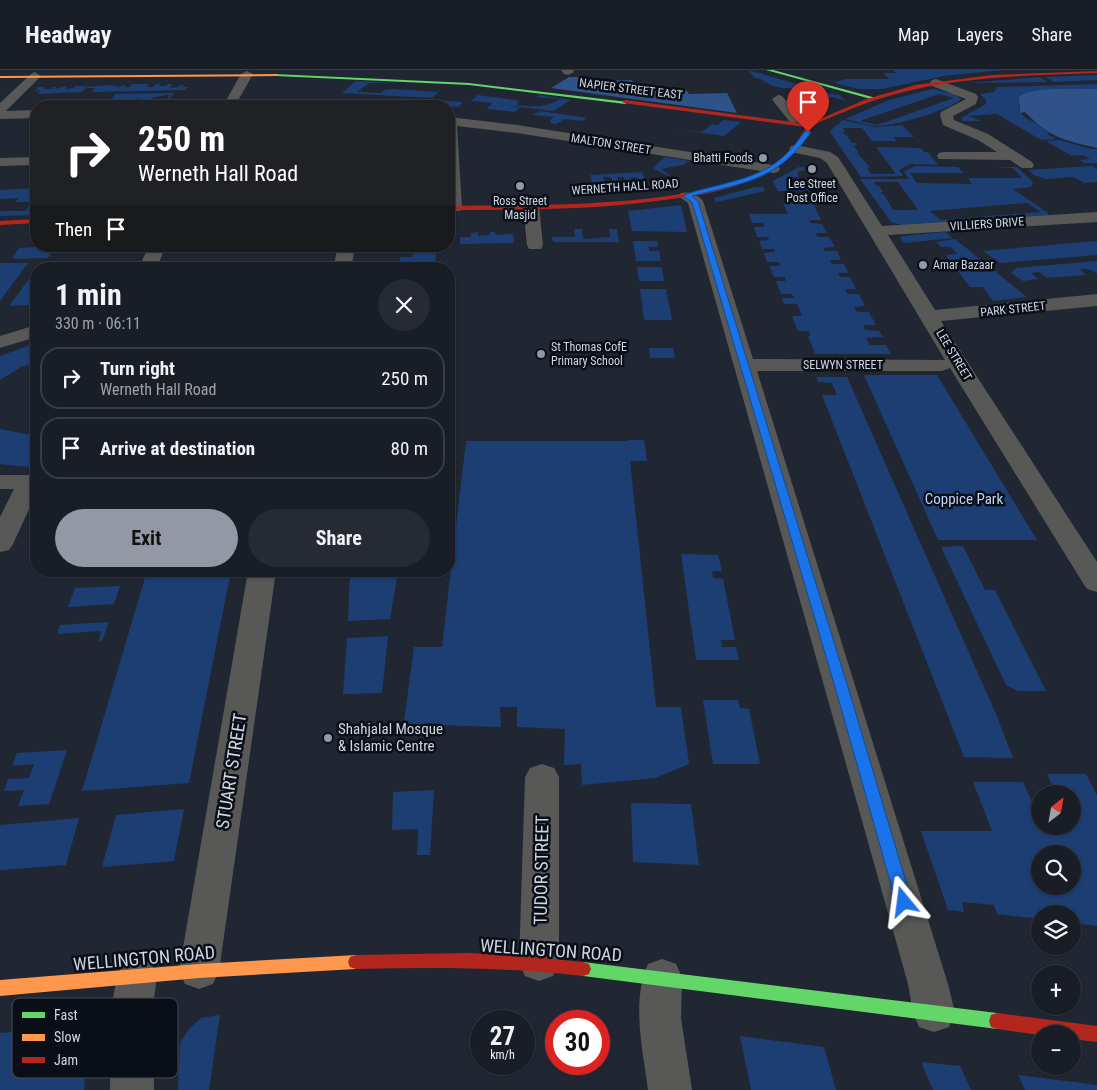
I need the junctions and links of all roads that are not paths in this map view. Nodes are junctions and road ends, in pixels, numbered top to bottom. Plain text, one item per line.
1 (768, 70) edge
2 (1097, 72) edge
3 (246, 74) junction
4 (35, 76) junction
5 (0, 77) edge
6 (936, 83) junction
7 (873, 98) junction
8 (778, 99) dead end
9 (232, 100) edge
10 (0, 110) edge
11 (30, 114) edge
12 (0, 115) edge
13 (795, 120) dead end
14 (455, 122) edge
15 (809, 126) junction
16 (796, 149) junction
17 (944, 156) dead end
18 (1012, 156) junction
19 (30, 161) edge
20 (0, 162) edge
21 (1027, 165) dead end
22 (773, 169) junction
23 (686, 196) junction
24 (531, 206) junction
25 (455, 208) edge
26 (1097, 217) edge
27 (30, 222) edge
28 (0, 223) edge
29 (876, 231) junction
30 (535, 244) dead end
31 (1094, 303) edge
32 (930, 316) junction
33 (30, 333) edge
34 (0, 342) edge
35 (745, 365) junction
36 (942, 365) dead end
37 (0, 482) edge
38 (30, 483) edge
39 (30, 489) edge
40 (0, 544) edge
41 (261, 577) edge
42 (1097, 583) edge
43 (542, 777) dead end
44 (539, 963) junction
45 (199, 971) junction
46 (137, 976) junction
47 (662, 977) junction
48 (0, 988) edge
49 (134, 998) edge
50 (934, 1013) junction
51 (1097, 1034) edge
52 (670, 1090) edge

1 - 7 street
2 - 6 street
3 - 4 street, NAPIER STREET EAST
3 - 9 street
3 - 15 street, NAPIER STREET EAST
4 - 5 street, NAPIER STREET EAST
4 - 10 street
6 - 7 street
6 - 18 street
7 - 15 street
8 - 13 street
11 - 12 street
14 - 22 street, MALTON STREET
15 - 16 street, WERNETH HALL ROAD
16 - 22 street, WERNETH HALL ROAD
16 - 29 street, LEE STREET
17 - 18 street
18 - 21 street
19 - 20 street
22 - 23 street, WERNETH HALL ROAD
23 - 24 street, WERNETH HALL ROAD
23 - 35 street
24 - 25 street, WERNETH HALL ROAD
24 - 30 street
26 - 29 street, VILLIERS DRIVE
27 - 28 street
29 - 32 street, LEE STREET
31 - 32 street, PARK STREET
32 - 42 street, LEE STREET
33 - 34 street
35 - 36 street, SELWYN STREET
35 - 50 street
37 - 38 street
39 - 40 street
41 - 45 street, STUART STREET
43 - 44 street, TUDOR STREET
44 - 45 street, WELLINGTON ROAD
44 - 47 street, WELLINGTON ROAD
45 - 46 street, WELLINGTON ROAD
46 - 48 street, WELLINGTON ROAD
46 - 49 street
47 - 50 street, WELLINGTON ROAD
47 - 52 street
50 - 51 street, WELLINGTON ROAD

